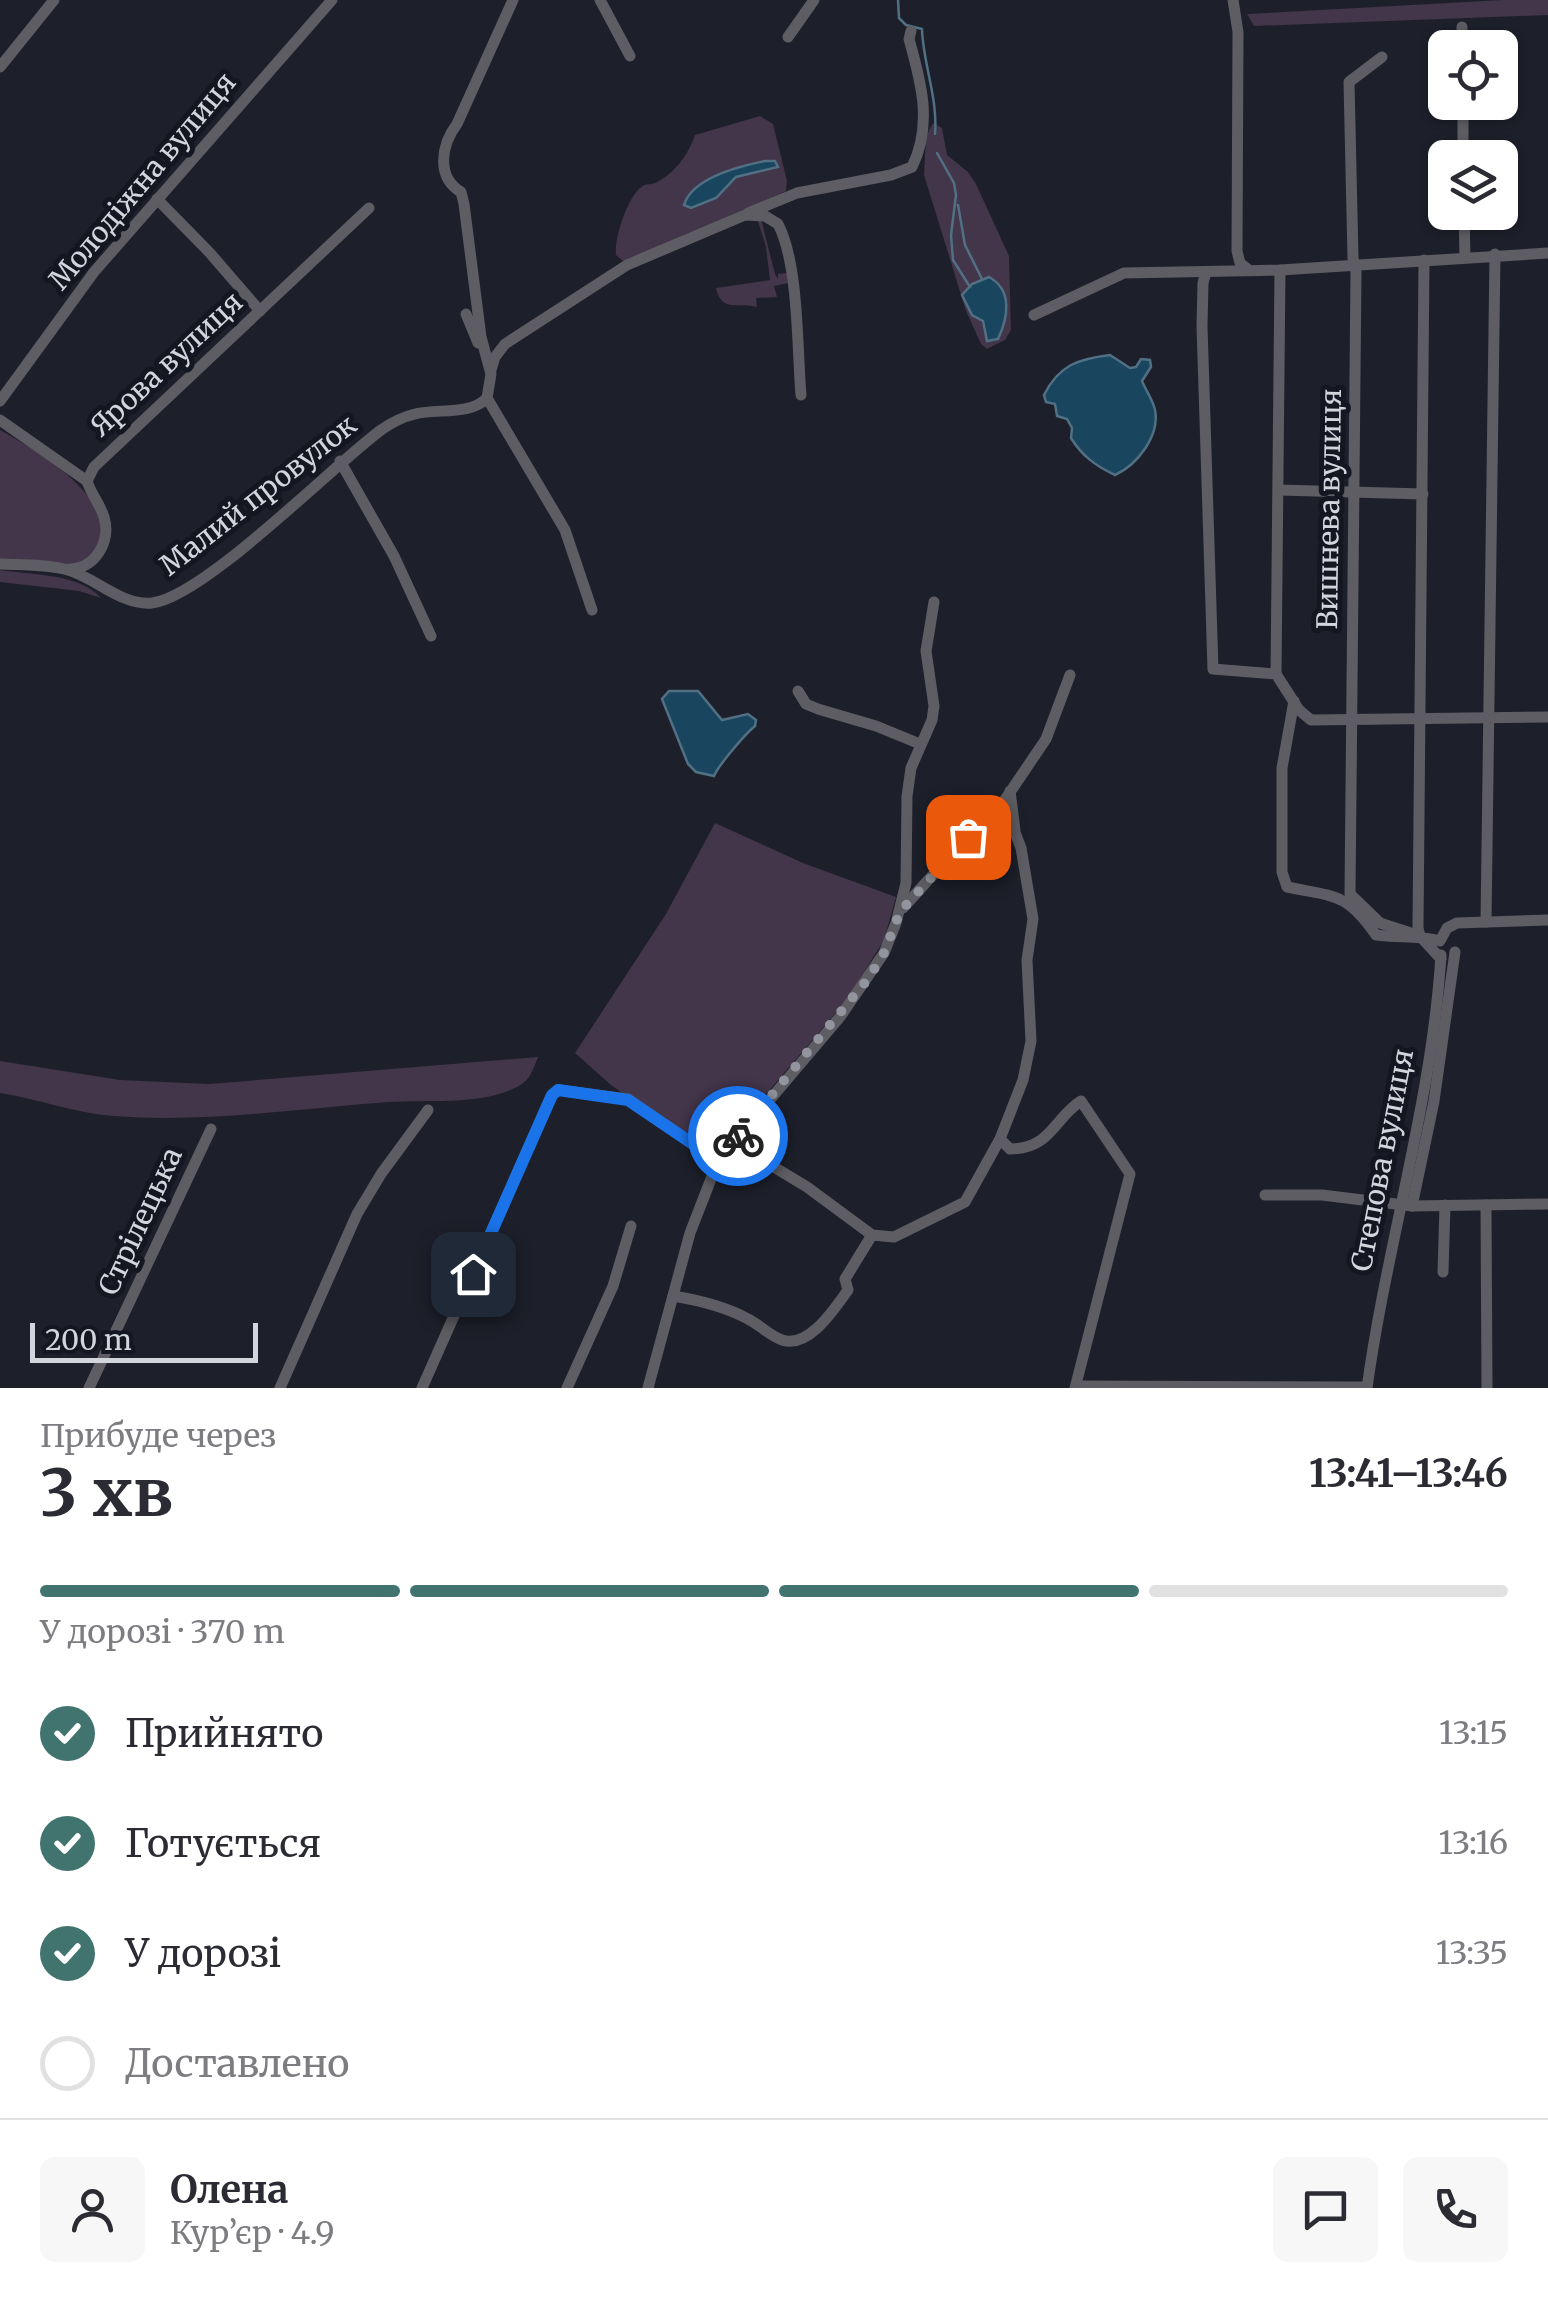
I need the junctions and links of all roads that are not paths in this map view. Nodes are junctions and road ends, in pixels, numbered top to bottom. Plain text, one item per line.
1 (54, 0) edge
2 (332, 0) edge
3 (513, 0) edge
4 (600, 0) edge
5 (814, 0) edge
6 (1233, 0) edge
7 (912, 31) dead end
8 (788, 37) dead end
9 (630, 56) dead end
10 (1382, 57) dead end
11 (0, 68) edge
12 (157, 199) junction
13 (369, 208) dead end
14 (745, 214) junction
15 (1464, 230) edge
16 (1548, 253) edge
17 (1495, 254) junction
18 (1464, 256) junction
19 (1424, 260) junction
20 (1355, 266) junction
21 (1280, 270) junction
22 (1250, 271) junction
23 (1206, 272) junction
24 (260, 311) junction
25 (466, 314) dead end
26 (1034, 315) dead end
27 (491, 374) junction
28 (801, 395) dead end
29 (487, 398) junction
30 (0, 401) edge
31 (0, 420) edge
32 (340, 462) junction
33 (87, 481) junction
34 (1279, 490) junction
35 (1356, 492) junction
36 (1423, 494) junction
37 (0, 564) edge
38 (66, 569) junction
39 (934, 602) dead end
40 (592, 610) dead end
41 (431, 636) dead end
42 (1276, 674) junction
43 (1070, 675) dead end
44 (798, 691) dead end
45 (1294, 701) junction
46 (1548, 718) edge
47 (1488, 719) junction
48 (1350, 721) junction
49 (1419, 721) junction
50 (920, 744) junction
51 (1010, 791) junction
52 (984, 824) junction
53 (1016, 834) junction
54 (900, 912) junction
55 (1548, 920) edge
56 (1486, 922) junction
57 (1420, 936) junction
58 (1440, 940) junction
59 (1455, 952) dead end
60 (1440, 959) junction
61 (428, 1110) dead end
62 (211, 1129) dead end
63 (1000, 1139) junction
64 (720, 1158) junction
65 (1266, 1195) dead end
66 (1548, 1204) edge
67 (1406, 1205) junction
68 (1486, 1205) junction
69 (1444, 1206) junction
70 (630, 1226) dead end
71 (872, 1235) junction
72 (1444, 1272) dead end
73 (673, 1296) junction
74 (1076, 1387) edge
75 (89, 1388) edge
76 (280, 1388) edge
77 (422, 1388) edge
78 (567, 1388) edge
79 (648, 1388) edge
80 (1367, 1388) edge
81 (1487, 1388) edge

1 - 11 street
2 - 12 street, Молодіжна вулиця
3 - 27 street
4 - 9 street
5 - 8 street
6 - 22 street
7 - 14 street
10 - 20 street, Вишнева вулиця
12 - 24 street
12 - 30 street, Молодіжна вулиця
13 - 24 street, Ярова вулиця
14 - 27 street
14 - 28 street
15 - 18 street
16 - 17 street
17 - 18 street
17 - 47 street
18 - 19 street
19 - 20 street
19 - 36 street
20 - 21 street
20 - 35 street, Вишнева вулиця
21 - 22 street
21 - 34 street
22 - 23 street
23 - 26 street
23 - 42 street
24 - 33 street, Ярова вулиця
25 - 27 street
27 - 29 street
29 - 32 street, Малий провулок
29 - 40 street
31 - 33 street
32 - 38 street, Малий провулок
32 - 41 street
33 - 38 street
34 - 35 street
34 - 42 street
35 - 36 street
35 - 48 street, Вишнева вулиця
36 - 49 street
37 - 38 street, Малий провулок
39 - 50 street
42 - 45 street
43 - 51 street
44 - 50 street
45 - 48 street
45 - 57 street
46 - 47 street
47 - 49 street
47 - 56 street
48 - 49 street
48 - 57 street, Вишнева вулиця
49 - 57 street
50 - 54 street
51 - 52 street
51 - 53 street
52 - 53 street
52 - 54 street
53 - 63 street
54 - 64 street
55 - 56 street
56 - 58 street
57 - 58 street
57 - 60 street
58 - 60 street, Степова вулиця
59 - 67 street
60 - 67 street, Степова вулиця
61 - 76 street
62 - 75 street, Стрілецька
63 - 71 street
63 - 74 street
64 - 71 street
64 - 73 street
64 - 77 street
65 - 67 street
66 - 68 street
67 - 69 street
67 - 80 street, Степова вулиця
68 - 69 street
68 - 81 street
69 - 72 street
70 - 78 street
71 - 73 street
73 - 79 street
74 - 80 street

